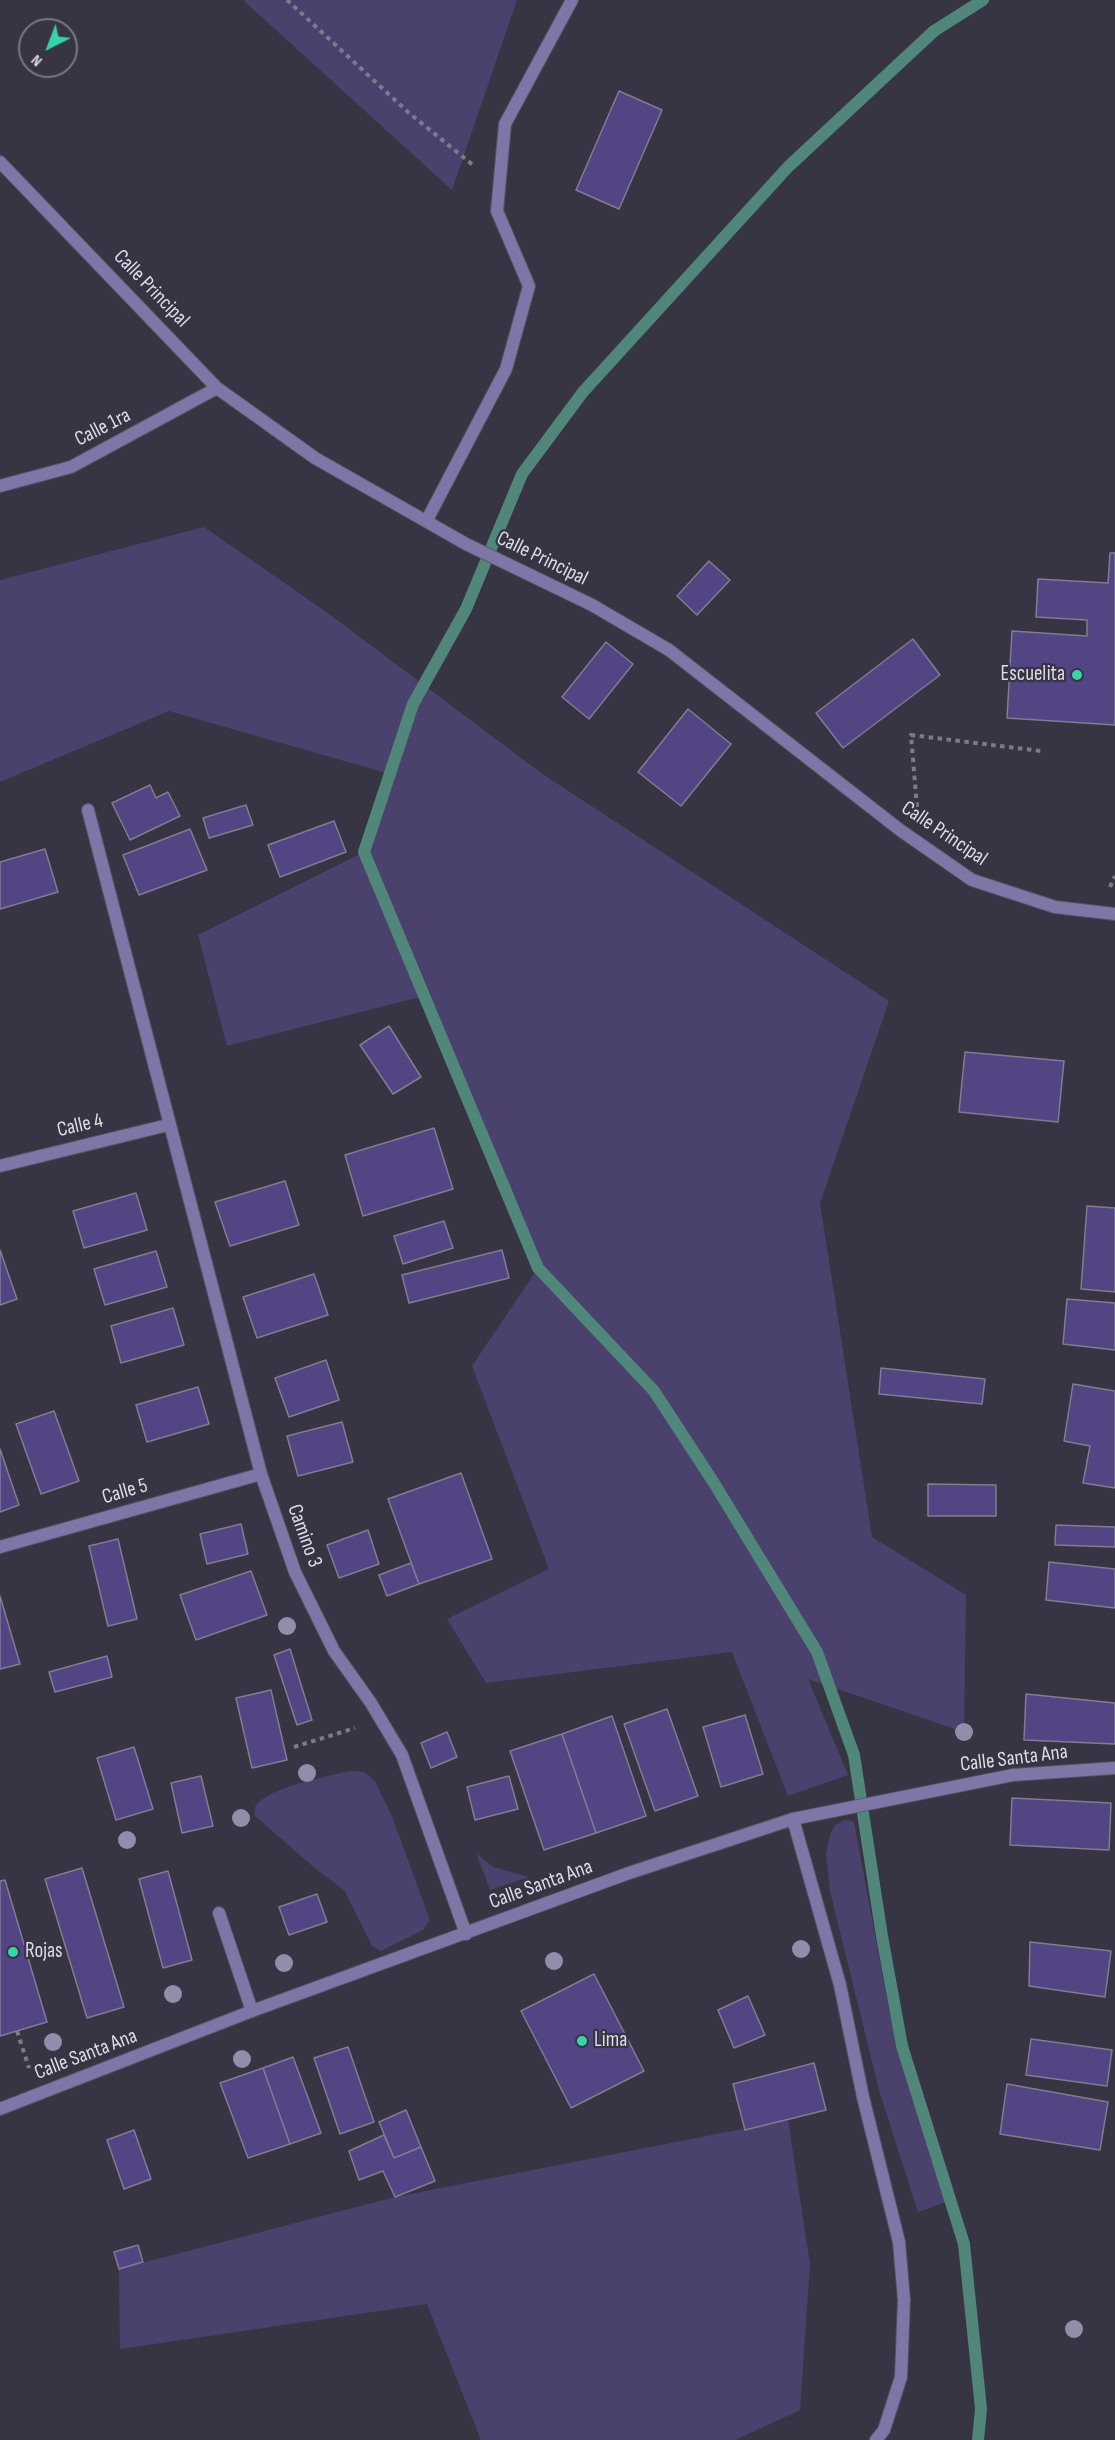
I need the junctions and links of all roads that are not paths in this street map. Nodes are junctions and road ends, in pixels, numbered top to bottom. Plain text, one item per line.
1 (573, 0) edge
2 (0, 162) edge
3 (218, 388) junction
4 (0, 486) edge
5 (427, 520) junction
6 (88, 810) dead end
7 (1115, 914) edge
8 (168, 1125) junction
9 (0, 1166) edge
10 (261, 1474) junction
11 (0, 1547) edge
12 (1115, 1768) edge
13 (793, 1819) junction
14 (219, 1913) dead end
15 (466, 1934) junction
16 (252, 2011) junction
17 (0, 2109) edge
18 (876, 2440) edge

1 - 5 street
2 - 3 street, Calle Principal
3 - 4 street, Calle 1ra
3 - 5 street, Calle Principal
5 - 7 street, Calle Principal
6 - 8 street, Camino 3
8 - 9 street, Calle 4
8 - 10 street, Camino 3
10 - 11 street, Calle 5
10 - 15 street, Camino 3
12 - 13 street, Calle Santa Ana
13 - 15 street, Calle Santa Ana
13 - 18 street
14 - 16 street
15 - 16 street, Calle Santa Ana
16 - 17 street, Calle Santa Ana

